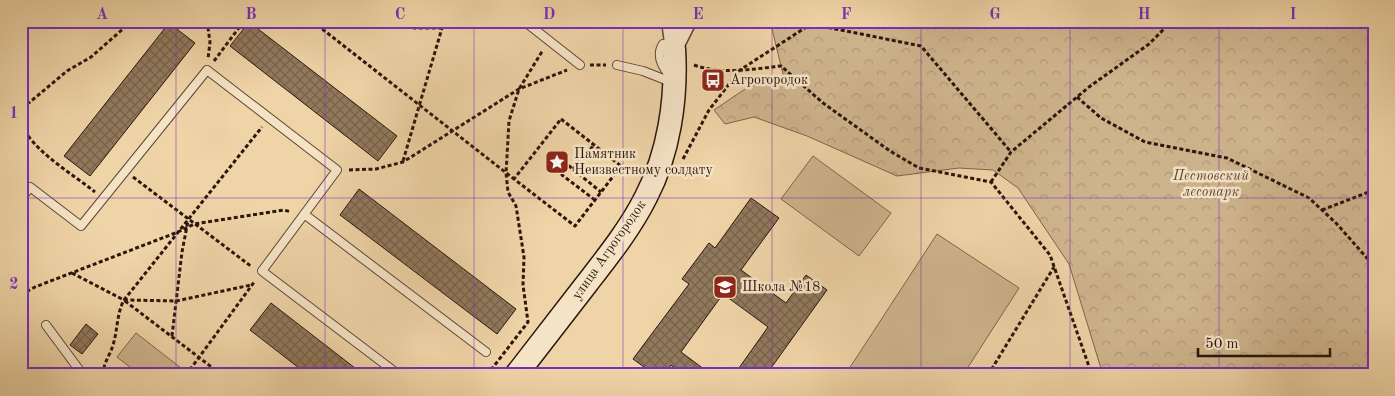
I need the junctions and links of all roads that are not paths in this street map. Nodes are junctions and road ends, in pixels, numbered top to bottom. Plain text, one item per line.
1 (28, 21) edge
2 (524, 21) edge
3 (670, 21) edge
4 (688, 21) edge
5 (21, 30) edge
6 (674, 54) junction
7 (580, 65) road end
8 (617, 66) road end
9 (675, 84) junction
10 (21, 199) edge
11 (304, 214) junction
12 (46, 325) dead end
13 (486, 352) dead end
14 (83, 375) edge
15 (399, 375) edge
16 (516, 375) edge

1 - 5 lane
2 - 7 lane
3 - 6 street, улица Агрогородок
4 - 6 street
6 - 9 street, улица Агрогородок
8 - 9 lane
9 - 16 street, улица Агрогородок
10 - 11 lane
11 - 13 lane
11 - 15 lane
12 - 14 lane

